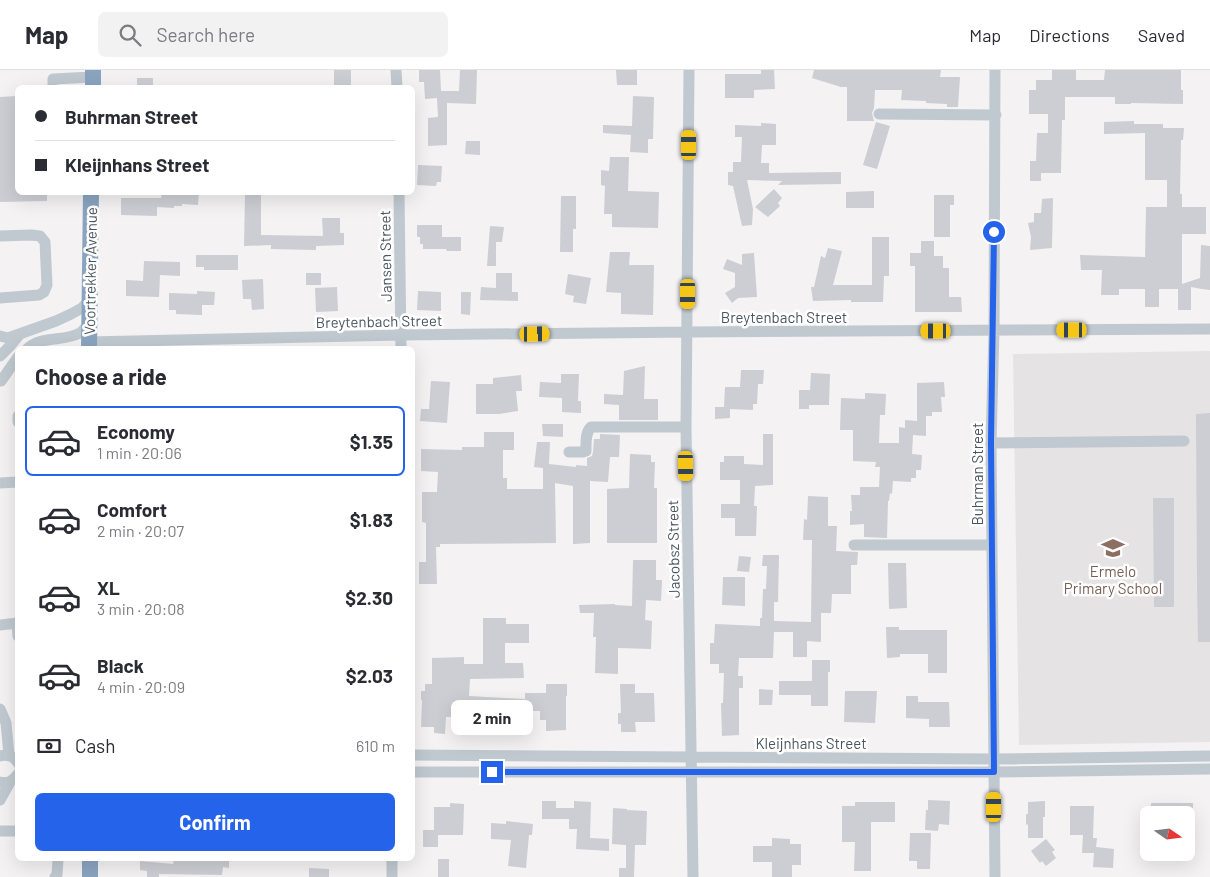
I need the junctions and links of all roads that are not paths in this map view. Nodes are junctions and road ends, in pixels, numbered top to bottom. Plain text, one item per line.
1 (396, 70) edge
2 (689, 70) edge
3 (995, 70) edge
4 (93, 78) edge
5 (53, 85) edge
6 (397, 85) edge
7 (879, 114) dead end
8 (996, 114) junction
9 (91, 195) edge
10 (399, 195) edge
11 (0, 236) edge
12 (0, 298) edge
13 (90, 300) junction
14 (89, 325) junction
15 (1210, 330) edge
16 (994, 331) junction
17 (688, 332) junction
18 (20, 334) junction
19 (402, 335) junction
20 (0, 336) edge
21 (89, 345) edge
22 (31, 346) edge
23 (401, 346) edge
24 (0, 356) edge
25 (15, 361) edge
26 (0, 380) edge
27 (686, 427) junction
28 (1184, 441) dead end
29 (991, 443) junction
30 (569, 452) dead end
31 (15, 482) edge
32 (0, 483) edge
33 (992, 544) junction
34 (854, 545) dead end
35 (15, 623) edge
36 (0, 625) edge
37 (0, 710) edge
38 (415, 755) edge
39 (1210, 756) edge
40 (691, 757) junction
41 (12, 758) edge
42 (994, 759) junction
43 (1210, 770) edge
44 (415, 772) edge
45 (691, 772) junction
46 (994, 772) junction
47 (12, 778) edge
48 (0, 800) edge
49 (0, 831) edge
50 (15, 831) edge
51 (58, 861) edge
52 (90, 861) edge
53 (392, 861) edge
54 (55, 877) edge
55 (90, 877) edge
56 (392, 877) edge
57 (693, 877) edge
58 (995, 877) edge

1 - 6 street
2 - 17 street, Jacobsz Street
3 - 8 street, Buhrman Street
4 - 5 street
7 - 8 street
8 - 16 street, Buhrman Street
9 - 13 highway, Voortrekker Avenue
10 - 19 street, Jansen Street
11 - 12 street
13 - 14 highway, Voortrekker Avenue
13 - 18 street
14 - 21 highway, Voortrekker Avenue
14 - 22 street
15 - 16 street, Breytenbach Street
16 - 17 street, Breytenbach Street
16 - 29 street, Buhrman Street
17 - 19 street, Breytenbach Street
17 - 27 street, Jacobsz Street
18 - 20 street
18 - 24 street
19 - 21 street, Breytenbach Street
19 - 23 street, Jansen Street
25 - 26 street
27 - 30 street
27 - 40 street, Jacobsz Street
28 - 29 street
29 - 33 street, Buhrman Street
31 - 32 street
33 - 34 street
33 - 42 street, Buhrman Street
35 - 36 street
37 - 41 street
38 - 40 street, Kleijnhans Street
39 - 42 street, Kleijnhans Street
40 - 42 street, Kleijnhans Street
40 - 45 street, Jacobsz Street
42 - 46 street, Buhrman Street
43 - 46 street, Kleijnhans Street
44 - 45 street, Kleijnhans Street
45 - 46 street, Kleijnhans Street
45 - 57 street, Jacobsz Street
46 - 58 street, Buhrman Street
47 - 48 street
49 - 50 street
51 - 54 street
52 - 55 highway
53 - 56 street

